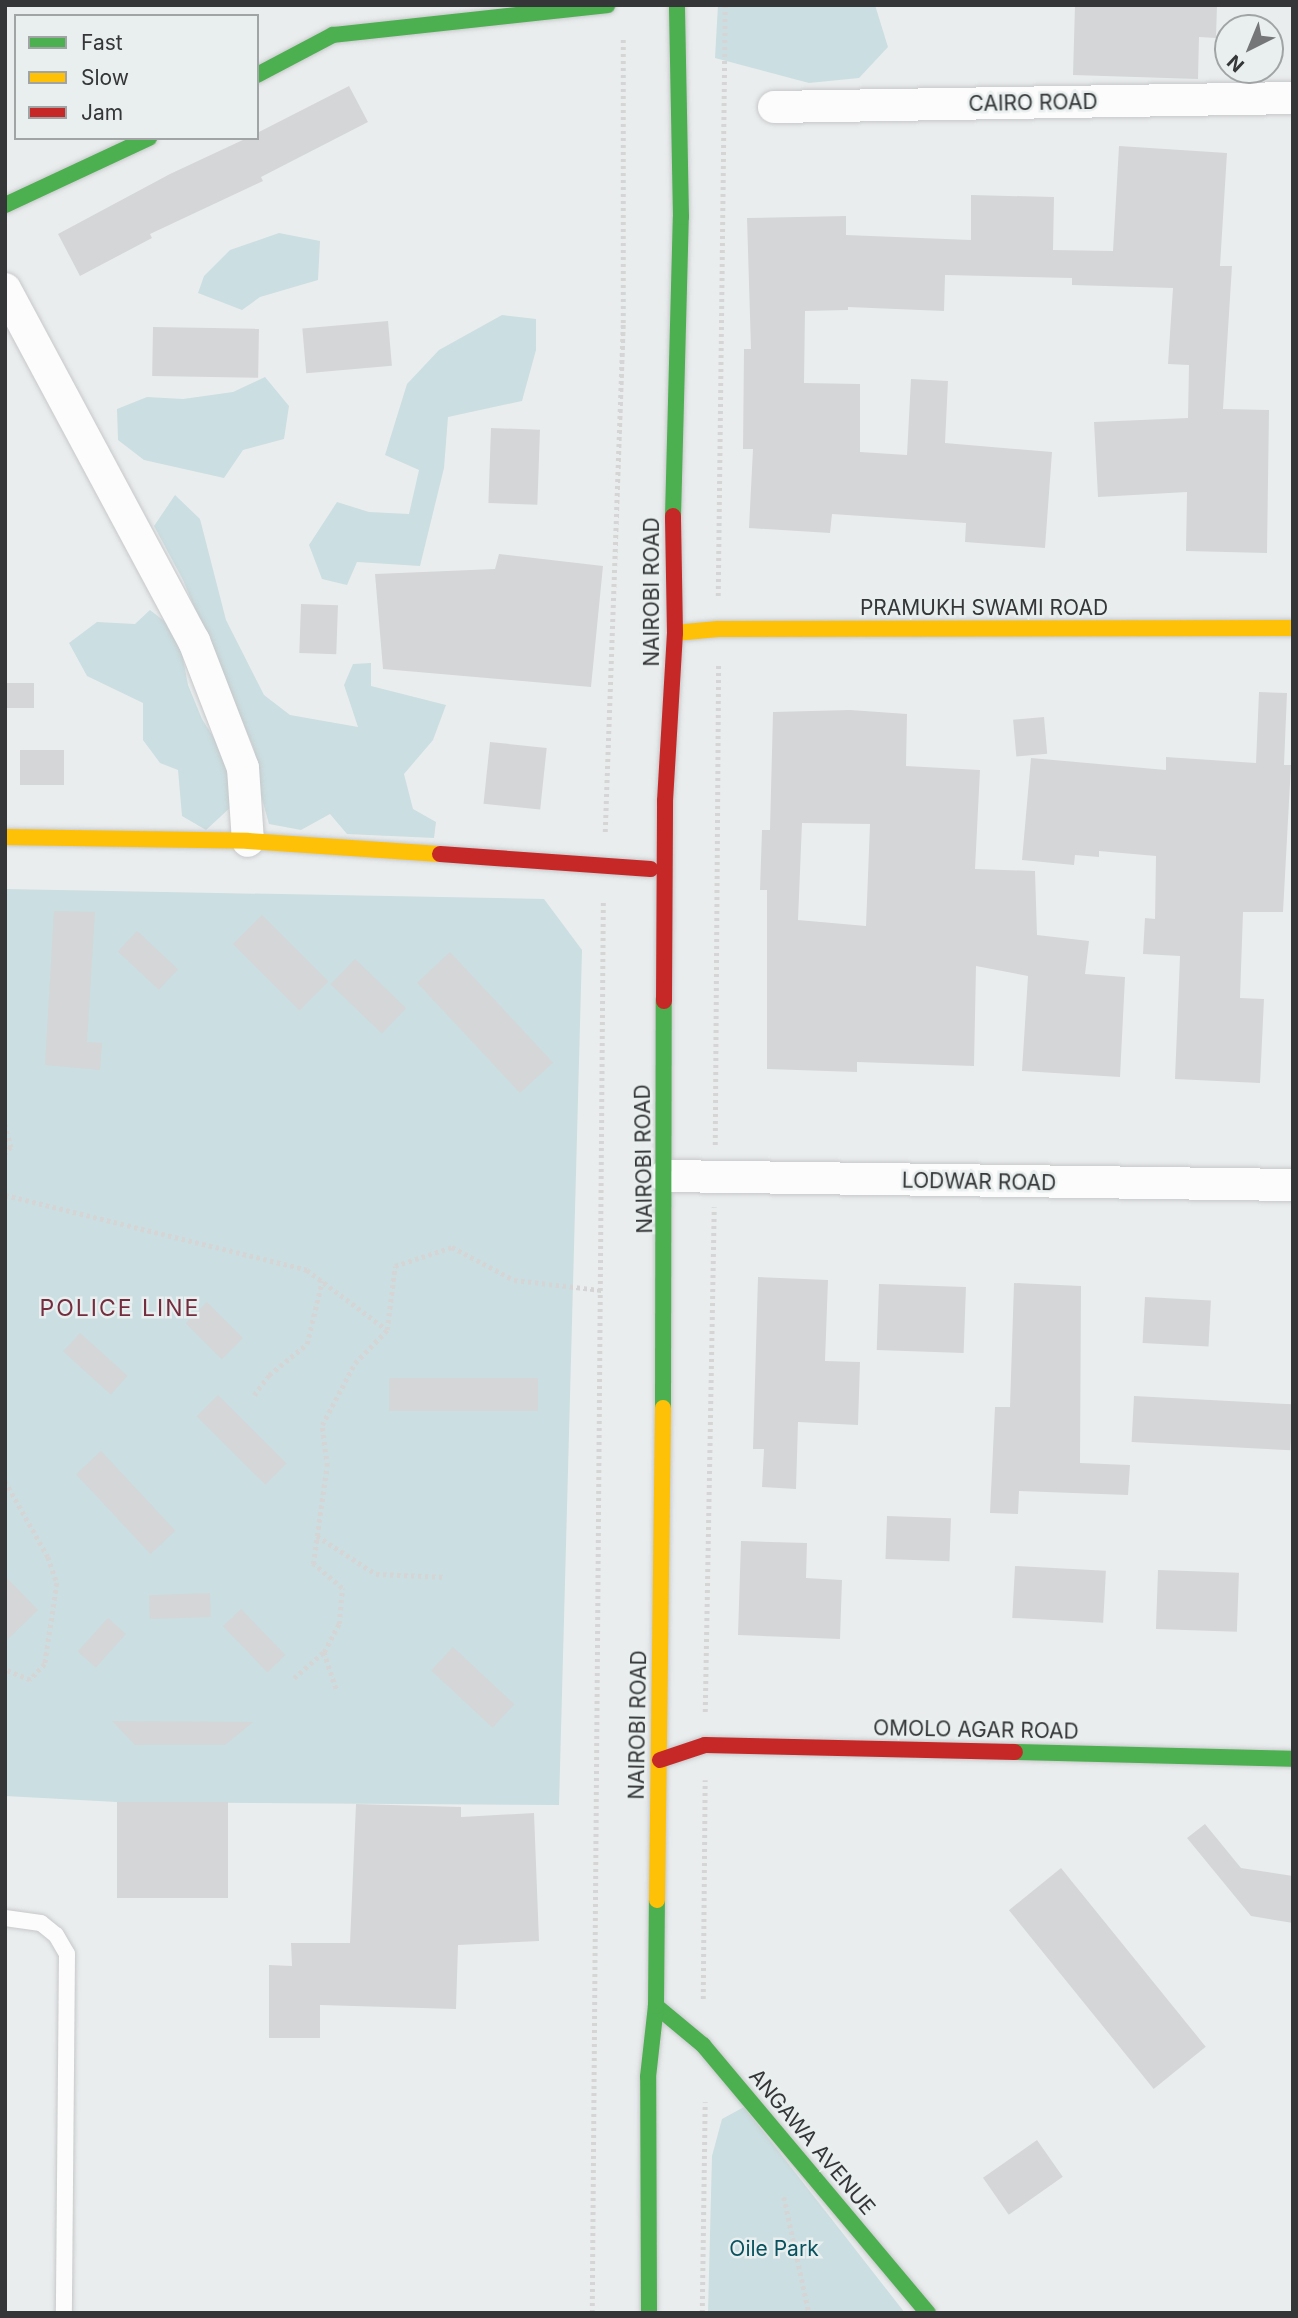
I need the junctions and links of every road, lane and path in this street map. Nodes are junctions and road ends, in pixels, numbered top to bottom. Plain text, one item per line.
1 (607, 5) edge
2 (662, 5) edge
3 (677, 5) edge
4 (623, 33) dead end
5 (259, 74) edge
6 (1293, 98) edge
7 (774, 107) dead end
8 (145, 140) edge
9 (663, 191) dead end
10 (5, 205) edge
11 (5, 289) edge
12 (658, 404) dead end
13 (656, 565) dead end
14 (1293, 628) edge
15 (675, 634) junction
16 (653, 700) dead end
17 (5, 836) edge
18 (248, 841) junction
19 (604, 864) junction
20 (650, 869) junction
21 (5, 1124) edge
22 (5, 1154) edge
23 (665, 1176) junction
24 (1293, 1185) edge
25 (5, 1195) edge
26 (322, 1281) junction
27 (601, 1290) junction
28 (387, 1330) junction
29 (254, 1395) dead end
30 (5, 1480) edge
31 (317, 1536) junction
32 (446, 1577) dead end
33 (324, 1652) junction
34 (5, 1670) edge
35 (294, 1678) dead end
36 (337, 1691) dead end
37 (1293, 1759) edge
38 (660, 1760) junction
39 (5, 1918) edge
40 (656, 2006) junction
41 (783, 2191) dead end
42 (64, 2313) edge
43 (592, 2313) edge
44 (642, 2313) edge
45 (649, 2313) edge
46 (808, 2313) edge
47 (928, 2313) edge

1 - 5 main road
2 - 9 main road
3 - 15 main road, NAIROBI ROAD
4 - 19 path
6 - 7 street, CAIRO ROAD
8 - 10 main road
11 - 18 street
12 - 13 main road, NAIROBI ROAD
14 - 15 main road, PRAMUKH SWAMI ROAD
15 - 23 main road, NAIROBI ROAD
16 - 20 main road, NAIROBI ROAD
17 - 18 main road
18 - 19 main road
19 - 20 main road
19 - 27 path
20 - 44 main road, NAIROBI ROAD
21 - 22 path
23 - 24 street, LODWAR ROAD
23 - 38 main road, NAIROBI ROAD
25 - 26 path
26 - 28 path
26 - 29 path
27 - 28 path
27 - 43 path
28 - 31 path
30 - 34 path
31 - 32 path
31 - 33 path
33 - 35 path
33 - 36 path
37 - 38 main road, OMOLO AGAR ROAD
38 - 40 main road, NAIROBI ROAD
39 - 42 lane
40 - 45 main road, NAIROBI ROAD
40 - 47 main road, ANGAWA AVENUE
41 - 46 path

